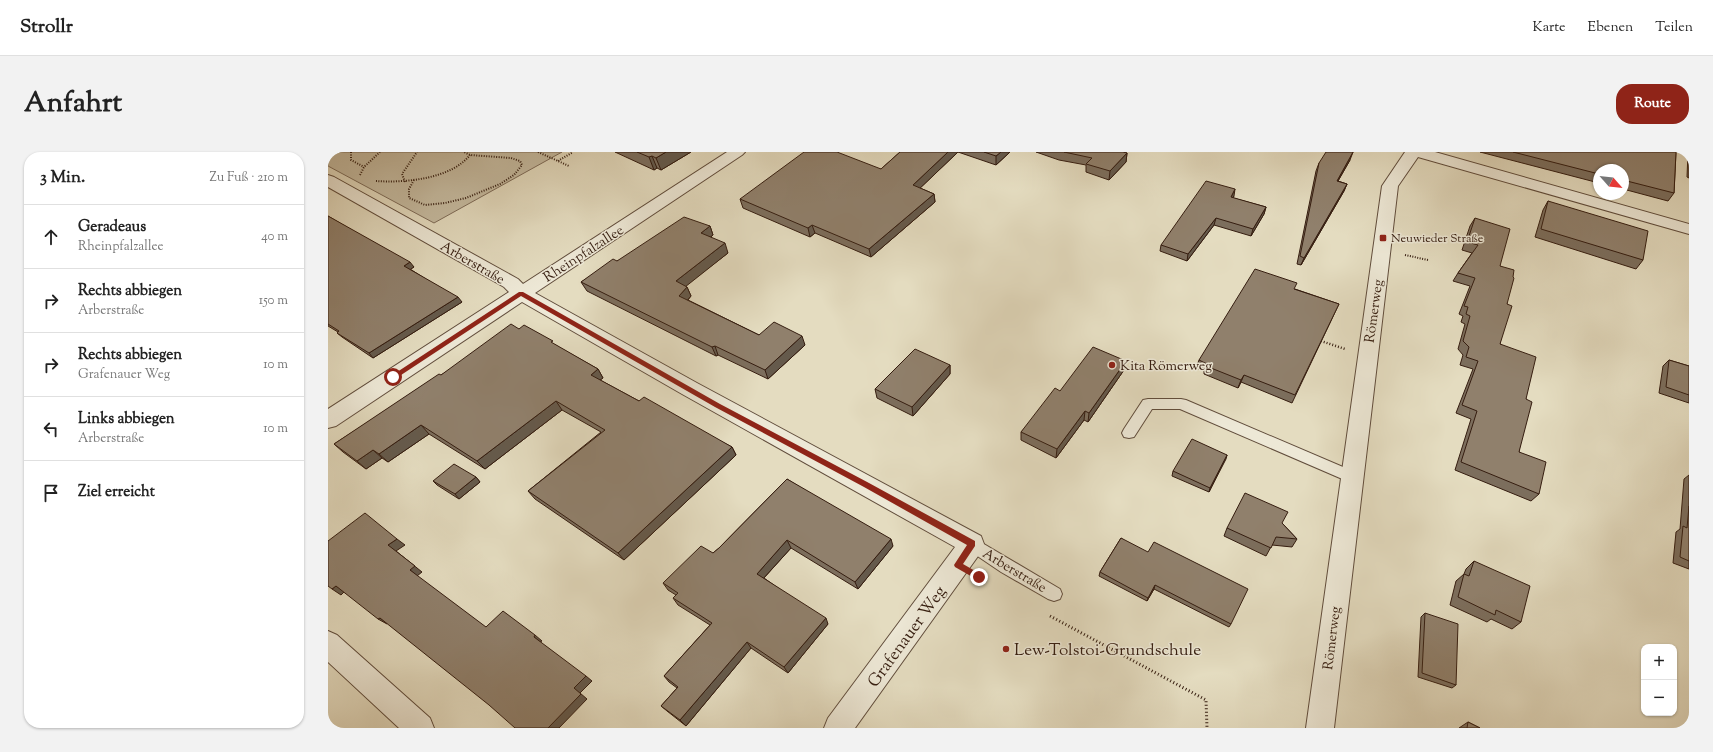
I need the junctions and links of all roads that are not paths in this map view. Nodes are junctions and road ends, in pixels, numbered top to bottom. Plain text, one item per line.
1 (737, 152) edge
2 (1414, 152) edge
3 (1418, 152) edge
4 (328, 180) edge
5 (1689, 229) edge
6 (521, 293) junction
7 (328, 420) edge
8 (1129, 433) dead end
9 (1352, 477) junction
10 (972, 544) junction
11 (1054, 594) dead end
12 (328, 644) edge
13 (420, 728) edge
14 (838, 728) edge
15 (1320, 728) edge

1 - 6 street, Rheinpfalzallee
2 - 9 street, Römerweg
3 - 5 street
4 - 6 street, Arberstraße
6 - 7 street, Rheinpfalzallee
6 - 10 street, Arberstraße
8 - 9 lane
9 - 15 street, Römerweg
10 - 11 lane, Arberstraße
10 - 14 street, Grafenauer Weg
12 - 13 street

